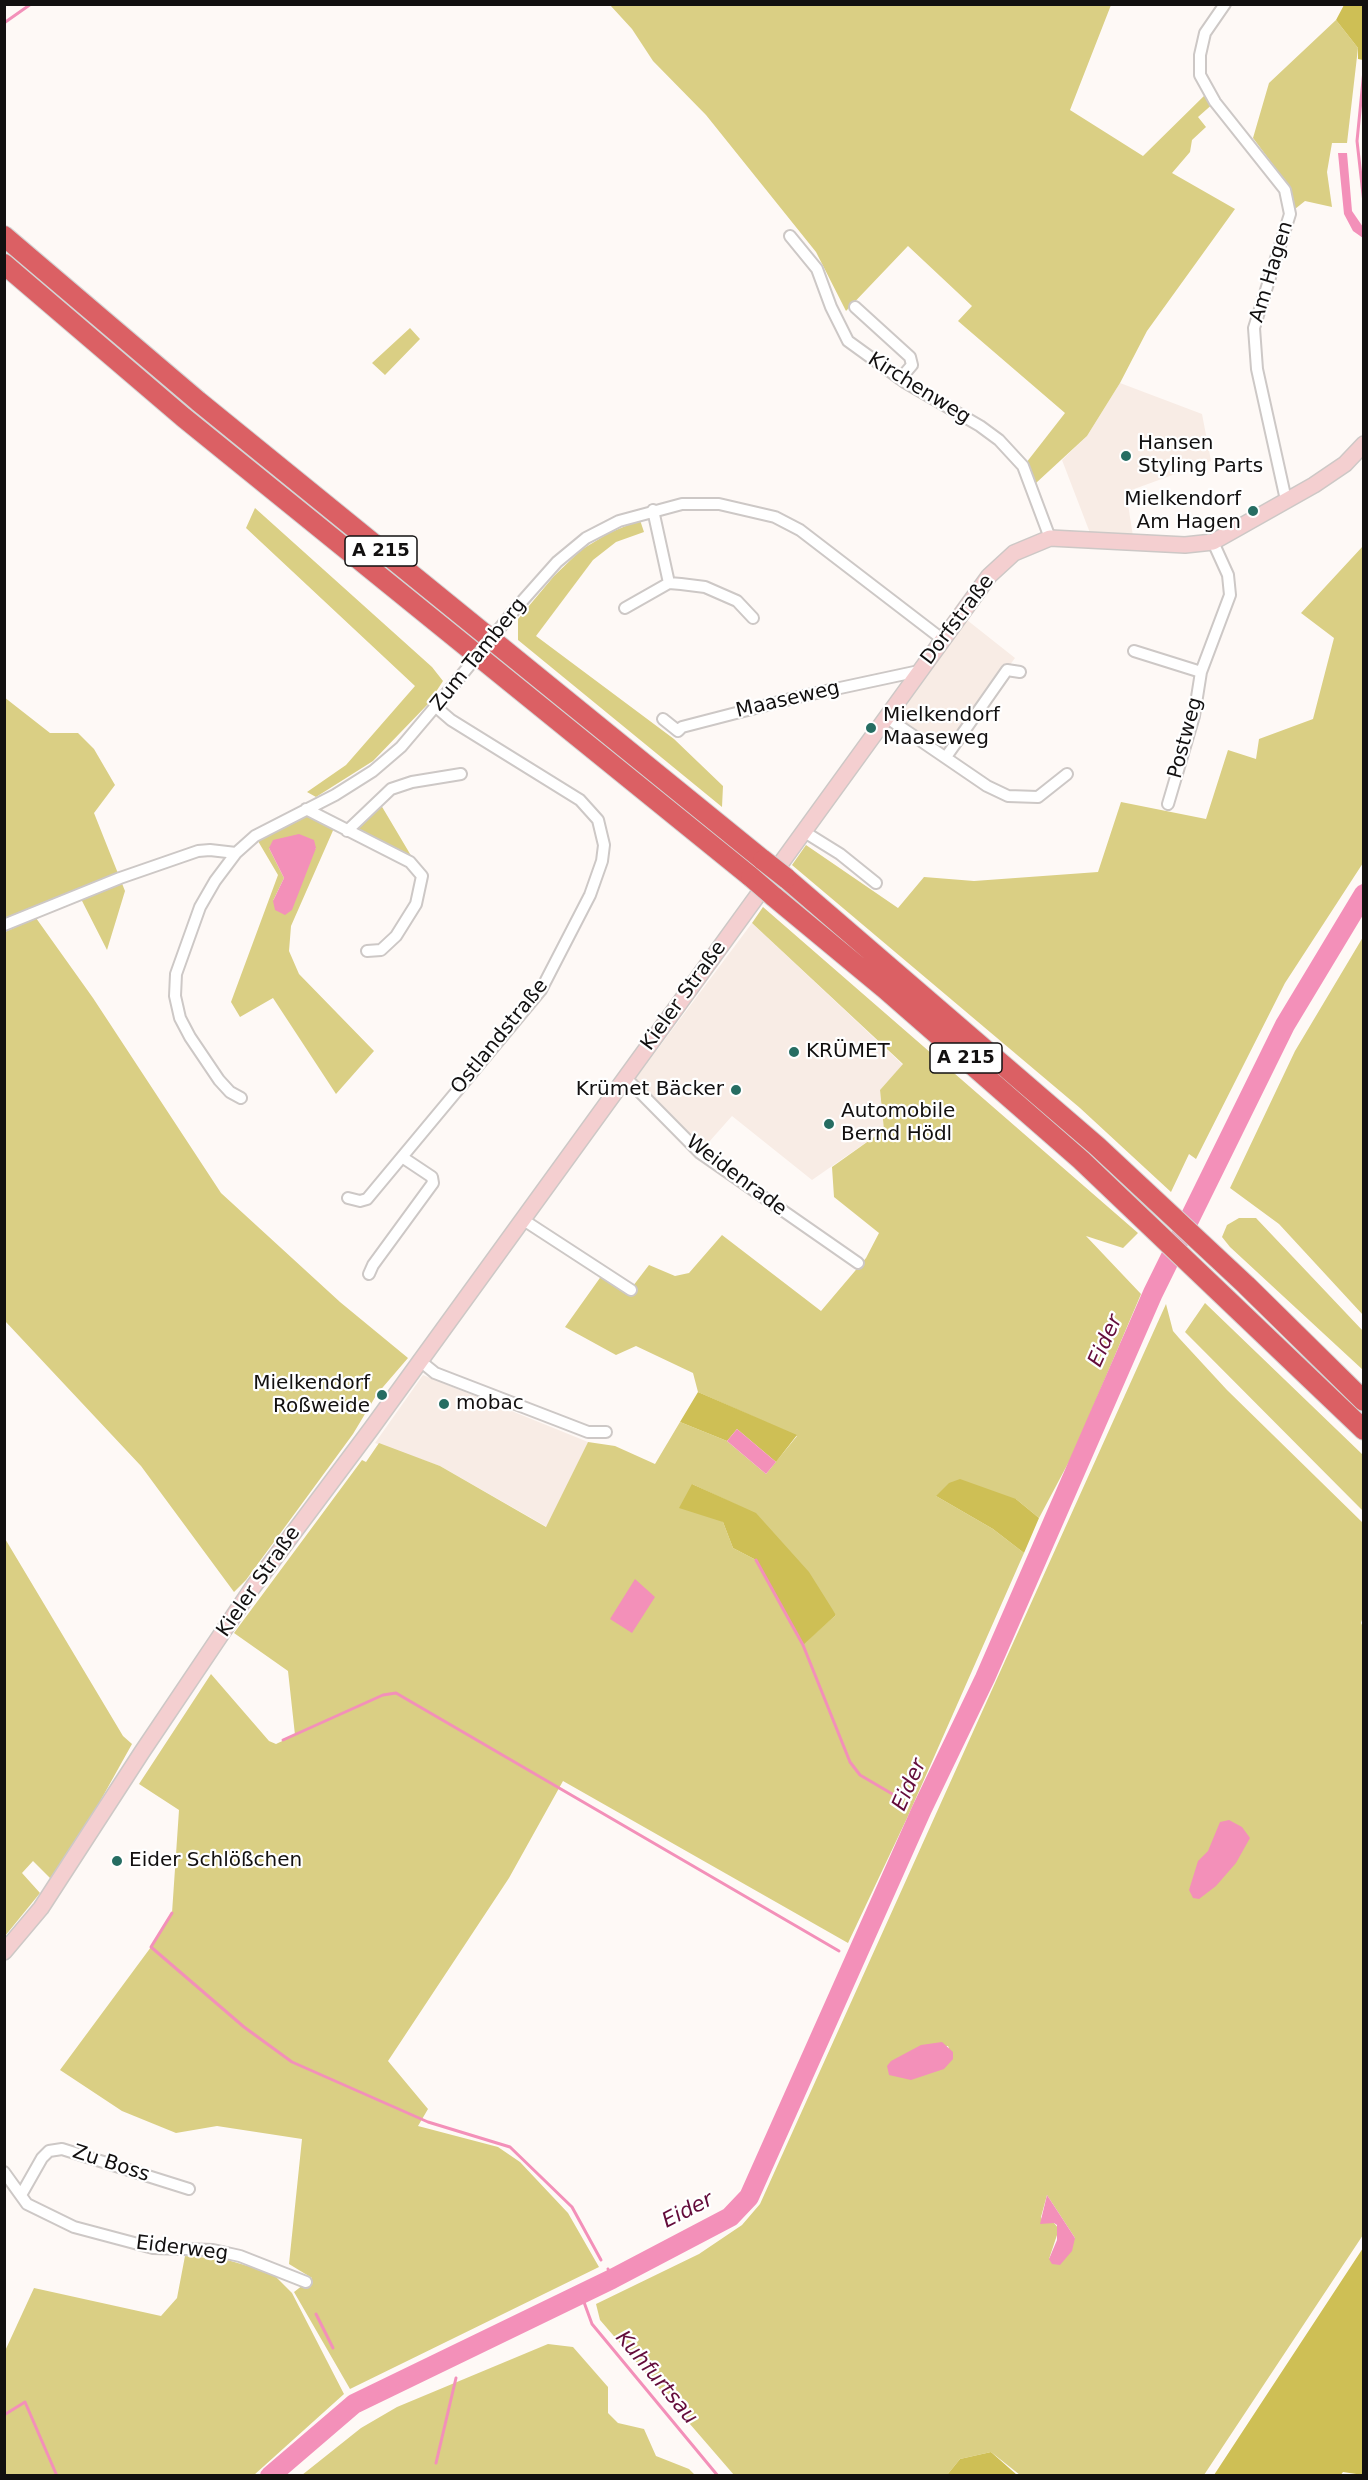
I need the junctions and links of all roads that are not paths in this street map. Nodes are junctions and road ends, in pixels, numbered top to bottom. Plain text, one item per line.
1 (1225, 4) edge
2 (4, 236) edge
3 (790, 236) dead end
4 (4, 264) edge
5 (855, 307) dead end
6 (900, 379) junction
7 (1364, 444) edge
8 (1286, 500) junction
9 (653, 510) junction
10 (1050, 538) junction
11 (1213, 542) junction
12 (669, 583) junction
13 (625, 608) dead end
14 (753, 618) dead end
15 (942, 639) junction
16 (1134, 651) dead end
17 (919, 671) junction
18 (1020, 672) dead end
19 (1201, 672) junction
20 (436, 707) junction
21 (889, 713) junction
22 (663, 719) dead end
23 (946, 757) junction
24 (461, 774) dead end
25 (1067, 774) dead end
26 (1168, 804) dead end
27 (306, 809) junction
28 (347, 831) junction
29 (804, 831) junction
30 (236, 853) junction
31 (876, 883) dead end
32 (4, 925) edge
33 (367, 951) dead end
34 (625, 1077) junction
35 (241, 1098) dead end
36 (402, 1157) junction
37 (348, 1198) dead end
38 (522, 1219) junction
39 (858, 1263) dead end
40 (369, 1274) dead end
41 (632, 1290) dead end
42 (419, 1360) junction
43 (1364, 1401) edge
44 (1364, 1430) edge
45 (606, 1432) dead end
46 (4, 1952) edge
47 (4, 2172) edge
48 (189, 2189) dead end
49 (21, 2195) junction
50 (306, 2282) dead end

1 - 8 street, Am Hagen
2 - 43 highway, A 215, bridge
3 - 6 street, Kirchenweg
4 - 44 highway, A 215, bridge
5 - 6 street
6 - 10 street, Kirchenweg
7 - 8 street, Dorfstraße
8 - 11 street, Dorfstraße
9 - 12 street
9 - 15 street, Zum Tamberg
9 - 20 street, Zum Tamberg, bridge
10 - 11 street, Dorfstraße
10 - 15 street, Dorfstraße
11 - 19 street, Postweg
12 - 13 street
12 - 14 street
15 - 17 street, Dorfstraße
16 - 19 street, Postweg
17 - 21 street, Dorfstraße
17 - 22 street, Maaseweg
18 - 23 street
19 - 26 street, Postweg
20 - 27 street, Zum Tamberg
20 - 36 street, Ostlandstraße
21 - 23 street
21 - 29 street, Kieler Straße
23 - 25 street
24 - 28 street
27 - 28 street
27 - 30 street, Zum Tamberg
28 - 33 street
29 - 31 street
29 - 34 street, Kieler Straße
30 - 32 street
30 - 35 street, Zum Tamberg
34 - 38 street, Kieler Straße
34 - 39 street, Weidenrade
36 - 37 street, Ostlandstraße
36 - 40 street
38 - 41 street
38 - 42 street, Kieler Straße
42 - 45 street
42 - 46 street, Kieler Straße
47 - 49 street, Eiderweg
48 - 49 street, Zu Boss
49 - 50 street, Eiderweg

